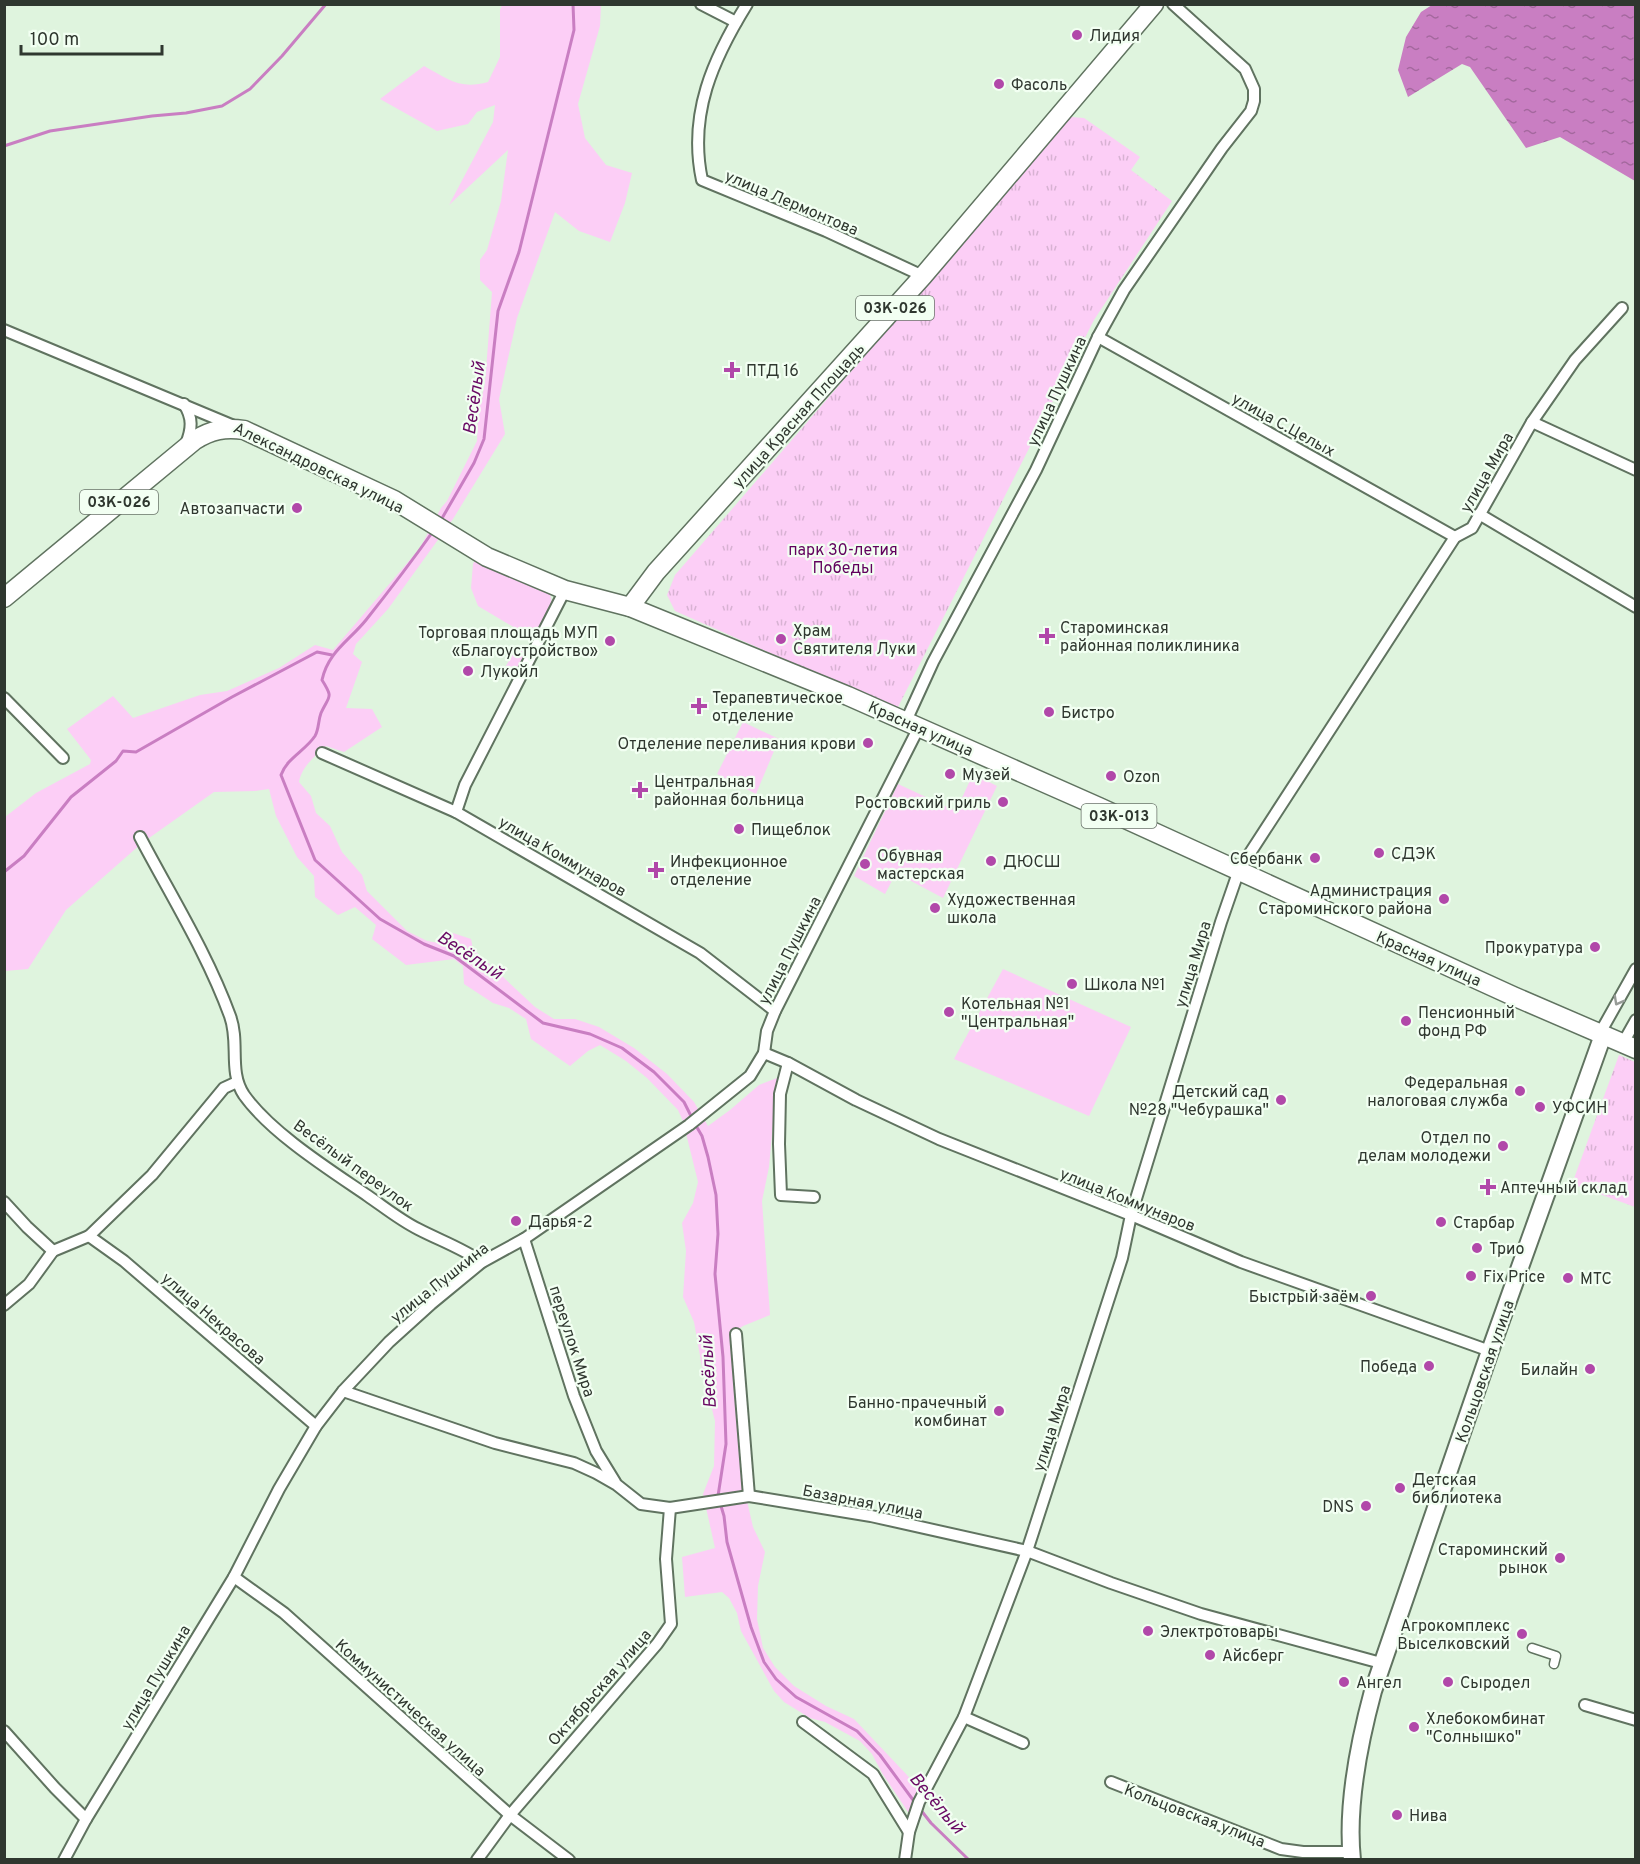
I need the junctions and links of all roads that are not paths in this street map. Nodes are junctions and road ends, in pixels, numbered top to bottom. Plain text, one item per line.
1 (701, 4) edge
2 (747, 4) edge
3 (1154, 4) edge
4 (1173, 4) edge
5 (736, 22) junction
6 (923, 276) junction
7 (1622, 308) dead end
8 (4, 330) edge
9 (1098, 337) junction
10 (184, 404) junction
11 (1532, 422) junction
12 (244, 430) junction
13 (184, 447) junction
14 (1635, 470) edge
15 (1479, 514) junction
16 (1455, 537) junction
17 (565, 590) junction
18 (4, 598) edge
19 (630, 607) junction
20 (1635, 607) edge
21 (4, 698) edge
22 (912, 724) junction
23 (322, 753) dead end
24 (63, 759) dead end
25 (456, 812) junction
26 (140, 837) dead end
27 (1239, 870) junction
28 (1635, 969) edge
29 (775, 1011) junction
30 (1635, 1020) edge
31 (1602, 1034) junction
32 (1629, 1046) edge
33 (764, 1053) junction
34 (788, 1063) junction
35 (237, 1082) junction
36 (814, 1197) dead end
37 (4, 1202) edge
38 (1131, 1215) junction
39 (89, 1236) junction
40 (524, 1239) junction
41 (53, 1251) junction
42 (482, 1262) junction
43 (4, 1305) edge
44 (736, 1334) dead end
45 (1491, 1351) junction
46 (344, 1391) junction
47 (316, 1426) junction
48 (596, 1451) junction
49 (585, 1467) junction
50 (617, 1485) junction
51 (749, 1496) junction
52 (670, 1508) junction
53 (1027, 1551) junction
54 (234, 1576) junction
55 (1532, 1648) dead end
56 (1381, 1664) junction
57 (1554, 1664) dead end
58 (1584, 1708) dead end
59 (964, 1717) junction
60 (1632, 1719) edge
61 (803, 1722) dead end
62 (4, 1731) edge
63 (1023, 1743) dead end
64 (1112, 1782) dead end
65 (510, 1815) junction
66 (86, 1819) junction
67 (909, 1832) junction
68 (1351, 1856) edge
69 (64, 1860) edge
70 (477, 1860) edge
71 (569, 1860) edge
72 (904, 1860) edge

1 - 5 street
2 - 5 street, улица Лермонтова
3 - 6 main road, улица Красная Площадь / 03К-026
4 - 9 street, улица Пушкина
5 - 6 street, улица Лермонтова
6 - 19 main road, улица Красная Площадь / 03К-026
7 - 11 street, улица Мира
8 - 10 street, Александровская улица
9 - 16 street, улица С.Целых
9 - 22 street, улица Пушкина
10 - 12 street, Александровская улица
10 - 13 street
11 - 14 street
11 - 15 street, улица Мира
12 - 13 main road, 03К-026
12 - 17 main road, Александровская улица / 03К-026
13 - 18 main road, 03К-026
15 - 16 street, улица Мира
15 - 20 street
16 - 27 street, улица Мира
17 - 19 main road, Александровская улица / 03К-026
17 - 25 street
19 - 22 main road, Красная улица / 03К-013
21 - 24 street
22 - 27 main road, Красная улица / 03К-013
22 - 29 street, улица Пушкина
23 - 25 street, улица Коммунаров
25 - 29 street, улица Коммунаров
26 - 35 street, Весёлый переулок
27 - 31 main road, Красная улица / 03К-013
27 - 38 street, улица Мира
28 -> 31 street, Кольцовская улица
29 - 33 street, улица Пушкина
30 - 32 street
31 - 32 main road, Красная улица / 03К-013
31 - 45 main road, Кольцовская улица
33 - 34 street, улица Коммунаров
33 - 40 street, улица Пушкина
34 - 36 street
34 - 38 street, улица Коммунаров
35 - 39 street
35 - 42 street, Весёлый переулок
37 - 41 street
38 - 45 street, улица Коммунаров
38 - 53 street, улица Мира
39 - 41 street
39 - 47 street, улица Некрасова
40 - 42 street, улица Пушкина
40 - 48 street, переулок Мира
41 - 43 street
42 - 46 street, улица Пушкина
44 - 51 street
45 - 56 main road, Кольцовская улица
46 - 47 street, улица Пушкина
46 - 49 street, Базарная улица
47 - 54 street, улица Пушкина
48 - 49 street
48 - 50 street, переулок Мира
49 - 50 street, Базарная улица
50 - 52 street, Базарная улица
51 - 52 street, Базарная улица
51 - 53 street, Базарная улица
52 - 65 street, Октябрьская улица
53 - 56 street, Базарная улица
53 - 59 street, улица Мира
54 - 65 street, Коммунистическая улица
54 - 66 street, улица Пушкина
55 - 57 street
56 - 68 main road, Кольцовская улица
58 - 60 street
59 - 63 street
59 - 67 street, улица Мира
61 - 67 street
62 - 66 street
64 - 68 street, Кольцовская улица
65 - 70 street, Октябрьская улица
65 - 71 street, Коммунистическая улица
66 - 69 street, улица Пушкина
67 - 72 street, улица Мира

